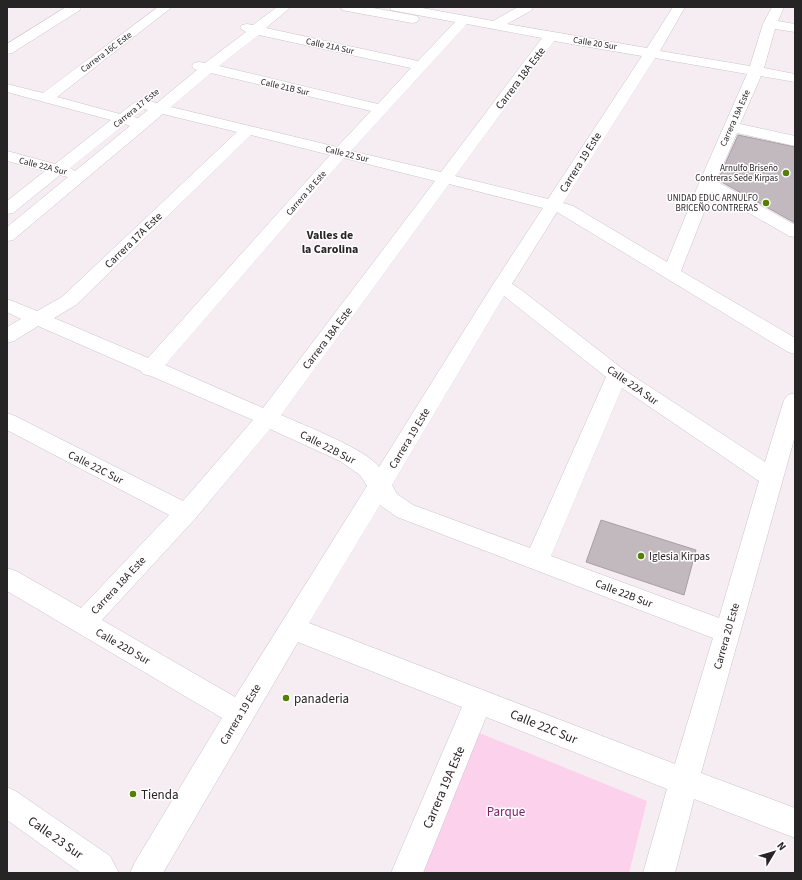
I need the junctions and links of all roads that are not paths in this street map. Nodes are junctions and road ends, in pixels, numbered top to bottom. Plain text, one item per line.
1 (75, 7) edge
2 (166, 7) edge
3 (266, 7) edge
4 (285, 7) edge
5 (347, 7) edge
6 (396, 7) edge
7 (527, 7) edge
8 (679, 7) edge
9 (778, 7) edge
10 (460, 24) junction
11 (770, 24) junction
12 (496, 25) junction
13 (238, 27) junction
14 (795, 28) edge
15 (256, 30) junction
16 (7, 37) edge
17 (22, 40) junction
18 (547, 41) junction
19 (7, 50) edge
20 (635, 60) junction
21 (421, 66) junction
22 (208, 68) junction
23 (756, 71) junction
24 (795, 78) edge
25 (7, 88) edge
26 (46, 98) junction
27 (152, 102) junction
28 (381, 109) junction
29 (124, 119) junction
30 (141, 124) junction
31 (731, 127) junction
32 (248, 130) junction
33 (795, 141) edge
34 (341, 152) junction
35 (7, 156) edge
36 (58, 169) junction
37 (80, 175) junction
38 (446, 178) junction
39 (707, 183) junction
40 (552, 205) junction
41 (7, 209) edge
42 (795, 232) edge
43 (7, 236) edge
44 (671, 273) junction
45 (501, 286) junction
46 (7, 306) edge
47 (37, 319) junction
48 (7, 336) edge
49 (795, 347) edge
50 (150, 369) junction
51 (617, 375) junction
52 (795, 400) edge
53 (267, 418) junction
54 (7, 421) edge
55 (771, 477) junction
56 (380, 486) junction
57 (186, 513) junction
58 (537, 560) junction
59 (7, 578) edge
60 (82, 623) junction
61 (292, 628) junction
62 (727, 632) junction
63 (480, 700) junction
64 (240, 714) junction
65 (683, 781) junction
66 (7, 802) edge
67 (795, 824) edge
68 (103, 873) edge
69 (146, 873) edge
70 (407, 873) edge
71 (659, 873) edge

1 - 17 street
2 - 26 street, Carrera 16C Este
3 - 13 street
4 - 15 street
5 - 10 street
6 - 10 street, Calle 20 Sur
7 - 12 street
8 - 20 street, Carrera 19 Este
9 - 11 street, Carrera 19A Este
10 - 12 street, Calle 20 Sur
10 - 18 street
10 - 21 street, Carrera 18 Este
11 - 14 street
11 - 23 street, Carrera 19A Este
12 - 18 street, Calle 20 Sur
13 - 15 street, Calle 21A Sur
13 - 22 street, Calle 21B Sur
15 - 21 street, Calle 21A Sur
15 - 22 street
16 - 17 street
17 - 19 street
18 - 20 street, Calle 20 Sur
18 - 20 street
18 - 38 street, Carrera 18A Este
20 - 23 street, Calle 20 Sur
20 - 40 street, Carrera 19 Este
21 - 28 street, Carrera 18 Este
22 - 27 street
22 - 28 street, Calle 21B Sur
23 - 24 street, Calle 20 Sur
23 - 31 street, Carrera 19A Este
25 - 26 street
26 - 29 street
27 - 29 street, Carrera 17 Este
27 - 30 street, Carrera 17 Este
27 - 32 street, Calle 22 Sur
28 - 34 street, Carrera 18 Este
29 - 30 street
29 - 36 street, Carrera 17 Este
30 - 37 street, Carrera 17 Este
31 - 33 street
31 - 39 street, Carrera 19A Este
32 - 34 street, Calle 22 Sur
32 - 47 street, Carrera 17A Este
34 - 38 street, Calle 22 Sur
34 - 50 street, Carrera 18 Este
35 - 36 street, Calle 22A Sur
36 - 37 street, Calle 22A Sur
36 - 41 street, Carrera 17 Este
37 - 43 street, Carrera 17 Este
38 - 40 street, Calle 22 Sur
38 - 53 street, Carrera 18A Este
39 - 42 street
39 - 44 street, Carrera 19A Este
40 - 44 street, Calle 22 Sur
40 - 45 street, Carrera 19 Este
44 - 49 street, Calle 22 Sur
45 - 51 street, Calle 22A Sur
45 - 56 street, Carrera 19 Este
46 - 47 street, Calle 22B Sur
47 - 48 street, Carrera 17A Este
47 - 50 street, Calle 22B Sur
50 - 53 street, Calle 22B Sur
51 - 55 street, Calle 22A Sur
51 - 58 street
52 - 55 street, Carrera 20 Este
53 - 56 street, Calle 22B Sur
53 - 57 street, Carrera 18A Este
54 - 57 street, Calle 22C Sur
55 - 62 street, Carrera 20 Este
56 - 58 street, Calle 22B Sur
56 - 61 street, Carrera 19 Este
57 - 60 street, Carrera 18A Este
58 - 62 street, Calle 22B Sur
59 - 60 street, Calle 22D Sur
60 - 64 street, Calle 22D Sur
61 - 63 street, Calle 22C Sur
61 - 64 street, Carrera 19 Este
62 - 65 street, Carrera 20 Este
63 - 65 street, Calle 22C Sur
63 - 70 street, Carrera 19A Este
64 - 69 street, Carrera 19 Este
65 - 67 street, Calle 22C Sur
65 - 71 street, Carrera 20 Este
66 - 68 street, Calle 23 Sur

